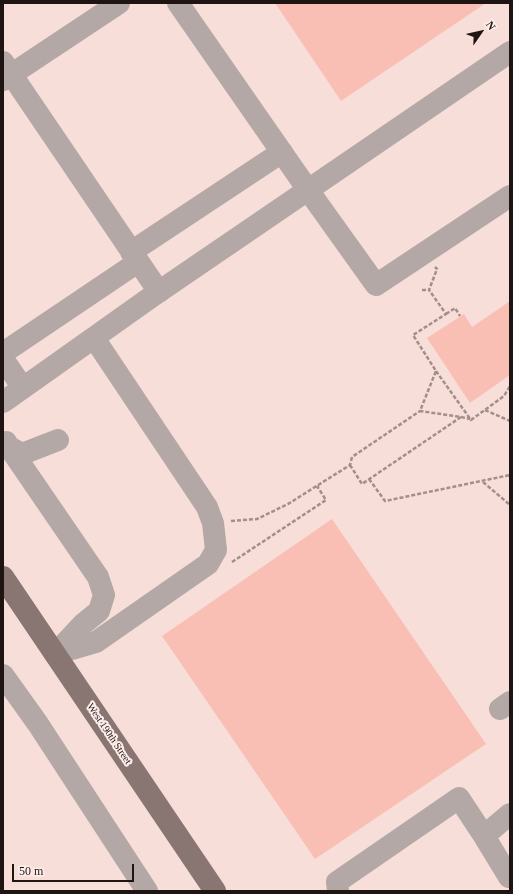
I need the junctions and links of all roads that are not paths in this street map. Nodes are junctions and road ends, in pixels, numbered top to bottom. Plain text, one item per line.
1 (119, 3) edge
2 (178, 3) edge
3 (508, 58) edge
4 (6, 72) edge
5 (282, 152) junction
6 (308, 190) junction
7 (510, 196) edge
8 (134, 257) junction
9 (159, 292) junction
10 (94, 338) junction
11 (3, 352) edge
12 (3, 359) edge
13 (23, 388) junction
14 (3, 402) edge
15 (58, 440) dead end
16 (6, 443) edge
17 (3, 577) edge
18 (55, 654) junction
19 (3, 675) edge
20 (510, 814) edge
21 (484, 836) junction
22 (509, 877) dead end
23 (147, 891) edge
24 (215, 891) edge
25 (338, 891) edge

1 - 4 street
2 - 5 street
3 - 6 street
4 - 8 street
5 - 6 street
5 - 8 street
6 - 7 street
6 - 9 street
8 - 9 street
8 - 11 street
9 - 10 street
10 - 13 street
10 - 18 street
12 - 13 street
13 - 14 street
15 - 16 street
16 - 18 street
17 - 18 main road, West 190th Street
18 - 24 main road, West 190th Street
19 - 23 street
20 - 21 street
21 - 22 street
21 - 25 street

